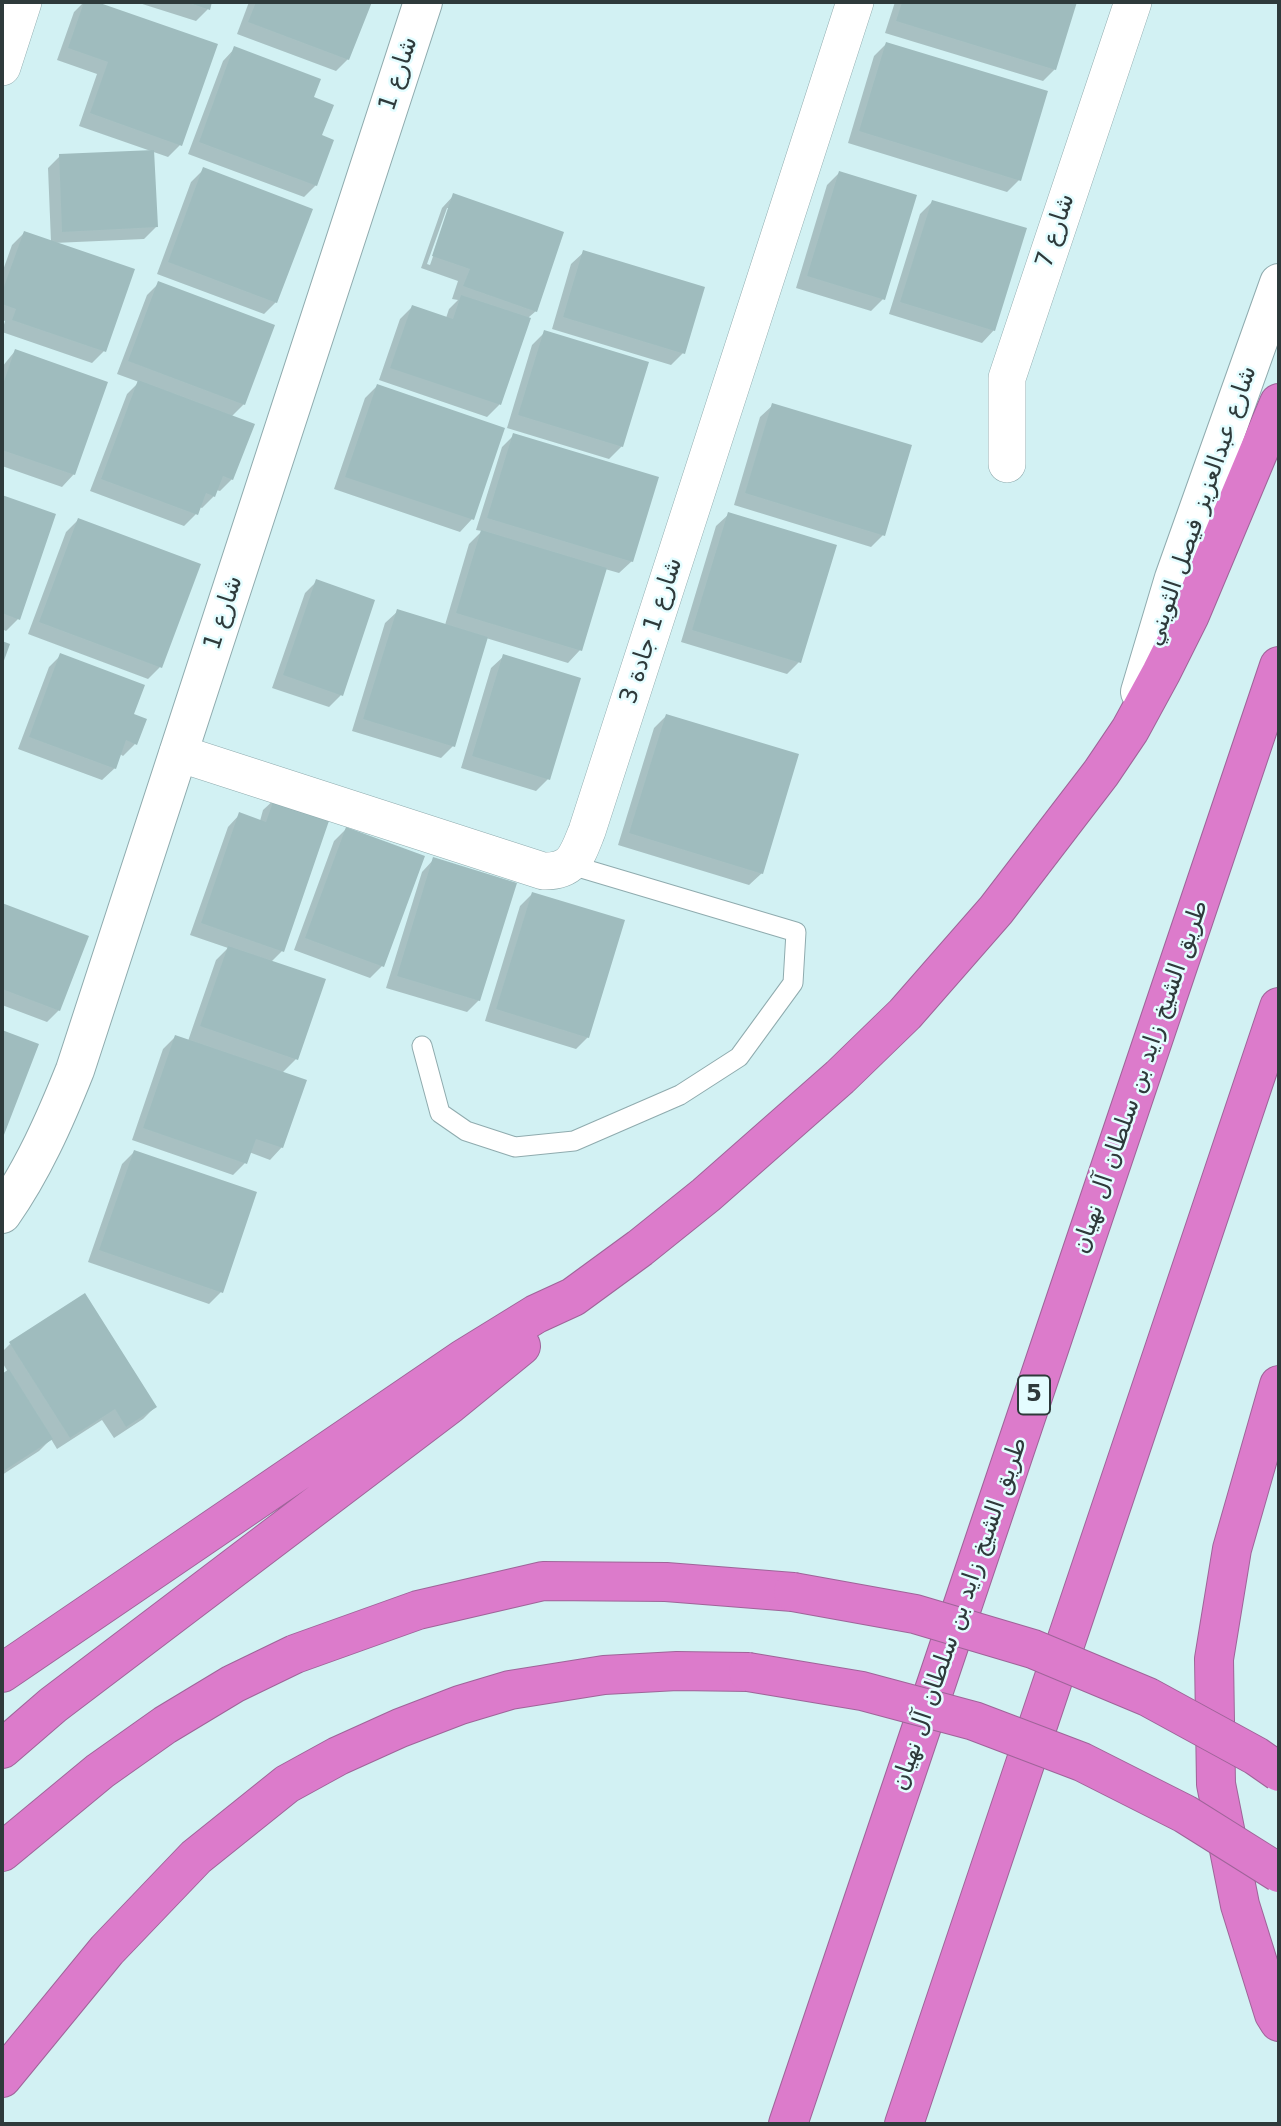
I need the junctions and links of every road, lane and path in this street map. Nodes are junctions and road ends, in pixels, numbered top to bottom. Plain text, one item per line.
1 (23, 2) edge
2 (423, 2) edge
3 (855, 2) edge
4 (1133, 2) edge
5 (2, 67) edge
6 (1279, 284) edge
7 (1279, 403) edge
8 (1007, 464) dead end
9 (1279, 666) edge
10 (1130, 730) junction
11 (178, 753) junction
12 (570, 865) junction
13 (1279, 1007) edge
14 (422, 1046) dead end
15 (2, 1214) edge
16 (573, 1297) junction
17 (1279, 1385) edge
18 (2, 1673) edge
19 (2, 1749) edge
20 (1279, 1772) edge
21 (2, 1852) edge
22 (1279, 1873) edge
23 (1279, 2022) edge
24 (2, 2078) edge
25 (788, 2124) edge
26 (904, 2124) edge

1 - 5 street
2 - 11 street, شارع 1
3 - 12 street, شارع 1 جادة 3
4 - 8 street, شارع 7
6 - 10 street, شارع عبدالعزيز فيصل الثويني
7 - 10 highway
9 - 25 highway, طريق الشيخ زايد بن سلطان آل نهيان / 5
10 - 16 highway
11 - 12 street
11 - 15 street, شارع 1
12 - 14 lane
13 - 26 highway
16 - 18 highway
16 - 19 highway
17 - 23 highway
20 - 21 highway, bridge
22 - 24 highway, bridge

